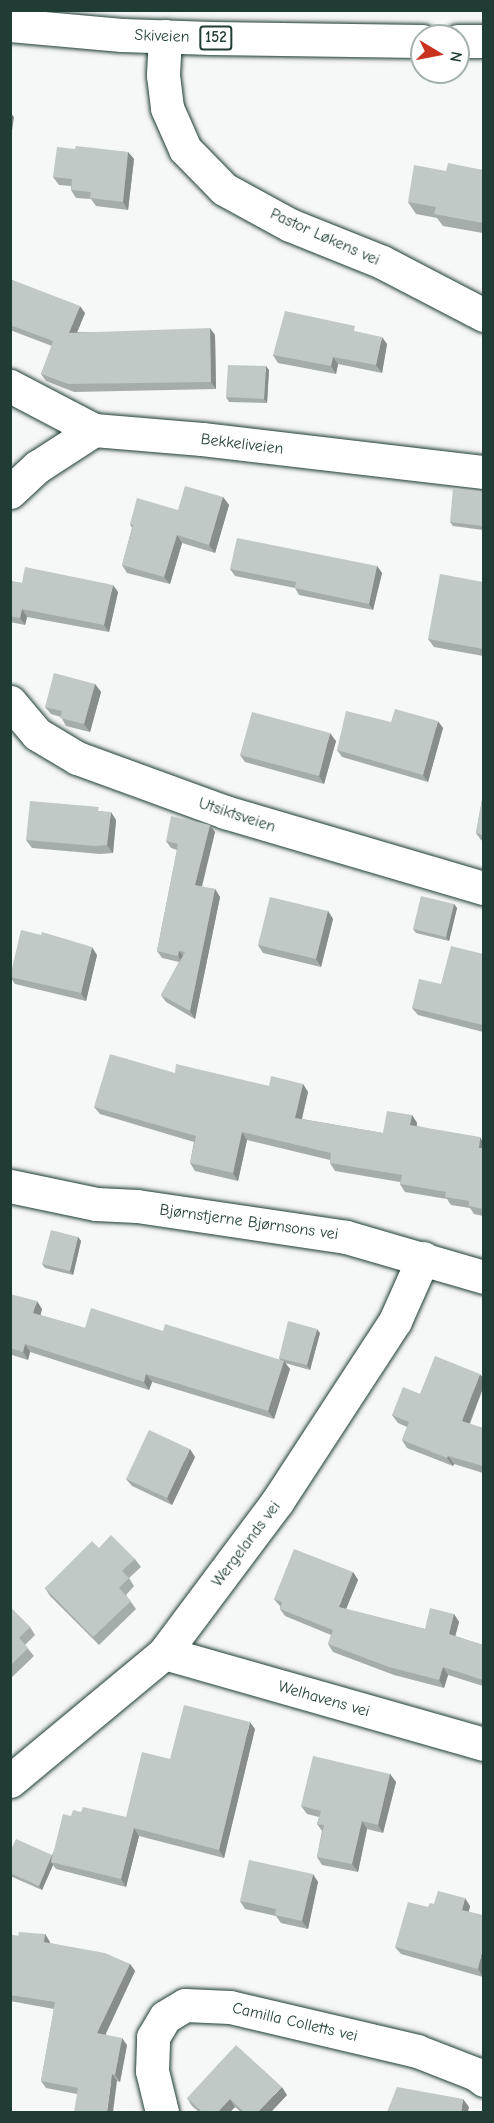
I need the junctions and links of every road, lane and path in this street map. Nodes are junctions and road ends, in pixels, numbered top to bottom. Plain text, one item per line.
1 (10, 25) edge
2 (165, 36) junction
3 (410, 40) edge
4 (483, 315) edge
5 (10, 386) edge
6 (94, 430) junction
7 (483, 472) edge
8 (10, 492) edge
9 (10, 702) edge
10 (483, 888) edge
11 (10, 1186) edge
12 (423, 1258) junction
13 (483, 1277) edge
14 (164, 1653) junction
15 (483, 1744) edge
16 (10, 1781) edge
17 (483, 2080) edge
18 (162, 2112) edge

1 - 2 street, Skiveien / 152
2 - 3 street, Skiveien / 152
2 - 4 street, Pastor Løkens vei
5 - 6 street, Bekkeliveien
6 - 7 street, Bekkeliveien
6 - 8 street
9 - 10 street, Utsiktsveien
11 - 12 street, Bjørnstjerne Bjørnsons vei
12 - 13 street, Bjørnstjerne Bjørnsons vei
12 - 14 street, Wergelands vei
14 - 15 street, Welhavens vei
14 - 16 street, Wergelands vei
17 - 18 street, Camilla Colletts vei

